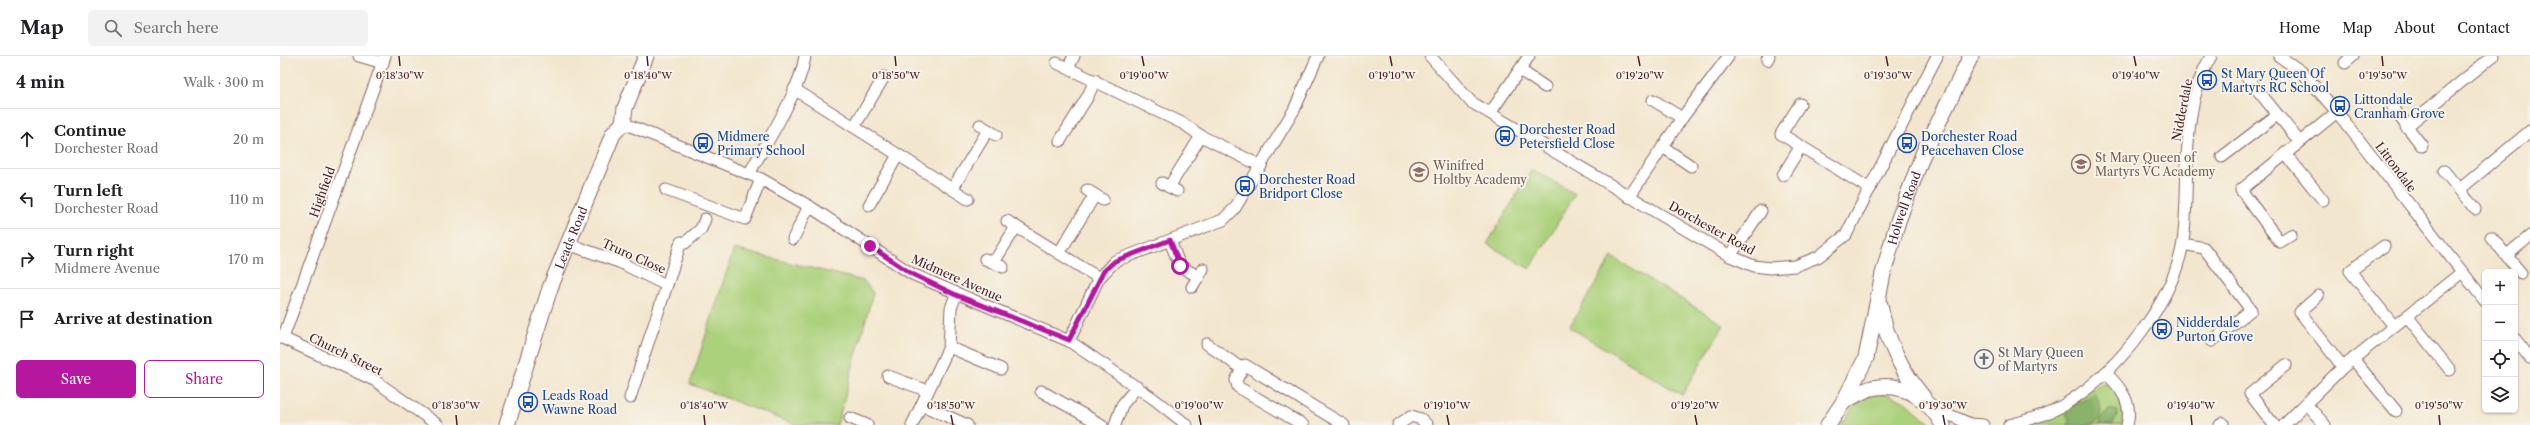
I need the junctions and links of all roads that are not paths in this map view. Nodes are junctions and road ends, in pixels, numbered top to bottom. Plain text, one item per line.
1 (359, 56) edge
2 (646, 56) edge
3 (805, 56) edge
4 (1074, 56) edge
5 (1318, 56) edge
6 (1430, 56) edge
7 (1529, 56) edge
8 (1937, 56) edge
9 (1971, 56) edge
10 (2211, 56) edge
11 (2278, 56) edge
12 (2493, 56) edge
13 (1728, 57) dead end
14 (384, 60) edge
15 (1057, 63) dead end
16 (1068, 68) junction
17 (1520, 70) junction
18 (884, 78) dead end
19 (2252, 79) dead end
20 (1095, 80) junction
21 (1545, 87) dead end
22 (794, 89) junction
23 (1653, 100) dead end
24 (1800, 104) dead end
25 (2393, 108) dead end
26 (1491, 112) junction
27 (2337, 112) junction
28 (2277, 115) junction
29 (1682, 118) junction
30 (623, 123) junction
31 (854, 127) junction
32 (2406, 127) junction
33 (988, 130) dead end
34 (2530, 130) edge
35 (1201, 136) junction
36 (1060, 141) dead end
37 (2300, 141) junction
38 (1801, 146) junction
39 (2422, 146) dead end
40 (1663, 147) junction
41 (2285, 153) junction
42 (898, 155) junction
43 (2222, 157) dead end
44 (1261, 166) junction
45 (1691, 166) dead end
46 (2444, 171) dead end
47 (750, 174) junction
48 (1783, 175) dead end
49 (761, 179) junction
50 (1170, 187) dead end
51 (953, 188) junction
52 (1870, 189) junction
53 (2460, 189) junction
54 (666, 190) dead end
55 (1095, 195) dead end
56 (1629, 197) junction
57 (968, 199) dead end
58 (2322, 200) dead end
59 (869, 205) dead end
60 (809, 206) junction
61 (2475, 209) dead end
62 (1761, 211) dead end
63 (705, 220) dead end
64 (2291, 235) dead end
65 (2530, 236) edge
66 (2491, 237) dead end
67 (793, 239) dead end
68 (1170, 240) junction
69 (568, 244) junction
70 (2182, 244) junction
71 (2384, 246) dead end
72 (1059, 253) junction
73 (2507, 255) junction
74 (1730, 256) junction
75 (994, 263) dead end
76 (2461, 273) junction
77 (2521, 273) dead end
78 (1099, 278) junction
79 (1198, 278) dead end
80 (666, 285) junction
81 (956, 295) junction
82 (2318, 296) dead end
83 (2482, 298) edge
84 (1879, 300) junction
85 (2407, 316) junction
86 (2394, 326) junction
87 (281, 337) edge
88 (1069, 340) junction
89 (2212, 341) dead end
90 (2517, 341) edge
91 (1207, 344) dead end
92 (949, 347) junction
93 (2530, 358) edge
94 (2353, 359) junction
95 (2286, 365) dead end
96 (2343, 367) junction
97 (1001, 369) dead end
98 (1242, 369) junction
99 (2450, 370) dead end
100 (2106, 373) junction
101 (888, 376) dead end
102 (1137, 387) junction
103 (1042, 390) dead end
104 (928, 391) junction
105 (630, 398) dead end
106 (1844, 401) junction
107 (922, 404) junction
108 (1930, 404) junction
109 (2306, 404) junction
110 (2396, 411) dead end
111 (850, 418) dead end
112 (2129, 424) edge
113 (438, 425) edge
114 (507, 425) edge
115 (867, 425) edge
116 (912, 425) edge
117 (967, 425) edge
118 (1102, 425) edge
119 (1115, 425) edge
120 (1187, 425) edge
121 (1303, 425) edge
122 (1344, 425) edge
123 (1398, 425) edge
124 (1427, 425) edge
125 (1828, 425) edge
126 (1943, 425) edge
127 (1983, 425) edge
128 (2008, 425) edge
129 (2274, 425) edge
130 (2284, 425) edge
131 (2325, 425) edge

1 - 14 street
2 - 30 street, Leads Road
3 - 22 street
4 - 16 street
5 - 44 street
6 - 26 street, Dorchester Road
7 - 17 street
8 - 52 street, Dorchester Road
9 - 84 street, Holwell Road
10 - 70 street, Nidderdale
11 - 27 street, Littondale
12 - 32 street
13 - 29 street
14 - 87 street, Highfield
15 - 16 street
16 - 20 street
17 - 21 street
17 - 26 street
18 - 31 street
19 - 28 street
20 - 35 street
20 - 36 street
22 - 31 street
22 - 47 street
23 - 29 street
24 - 38 street
25 - 32 street
26 - 56 street, Dorchester Road
27 - 37 street
27 - 76 street, Littondale
28 - 37 street
28 - 43 street
29 - 40 street
30 - 47 street, Midmere Avenue
30 - 69 street, Leads Road
31 - 42 street
32 - 39 street
33 - 51 street
34 - 53 street
35 - 44 street
35 - 50 street
37 - 41 street
38 - 48 street
38 - 52 street
40 - 45 street
40 - 56 street
41 - 58 street
41 - 64 street
42 - 51 street
42 - 59 street
44 - 68 street
46 - 53 street
47 - 49 street, Midmere Avenue
49 - 54 street
49 - 60 street, Midmere Avenue
51 - 57 street
52 - 74 street, Dorchester Road
53 - 61 street
55 - 72 street
56 - 74 street, Dorchester Road
60 - 67 street
60 - 81 street, Midmere Avenue
62 - 74 street
63 - 80 street, Truro Close
65 - 73 street
66 - 73 street
68 - 78 street
68 - 79 street
69 - 80 street, Truro Close
69 - 114 street, Leads Road
70 - 89 street
70 - 100 street, Nidderdale
71 - 86 street
72 - 75 street
72 - 78 street
73 - 77 street
76 - 83 street, Littondale
76 - 85 street
78 - 88 street
80 - 105 street, Truro Close
81 - 88 street, Midmere Avenue
81 - 92 street
82 - 96 street
84 - 106 street, Holwell Road
84 - 108 street, Holwell Road
85 - 86 street
85 - 99 street
86 - 94 street
87 - 113 street, Church Street
88 - 102 street, Midmere Avenue
90 - 93 street
91 - 98 street
92 - 97 street
92 - 104 street
94 - 96 street
94 - 110 street
95 - 129 street
96 - 109 street
98 - 121 street
98 - 122 street
100 - 112 street
100 - 128 street, Nidderdale
101 - 104 street
102 - 119 street
102 - 120 street, Midmere Avenue
103 - 118 street
104 - 107 street
106 - 108 street
106 - 125 street, Holwell Road
107 - 116 street
107 - 117 street
108 - 126 street, Holwell Road
108 - 127 street
109 - 130 street
109 - 131 street
111 - 115 street
123 - 124 street

